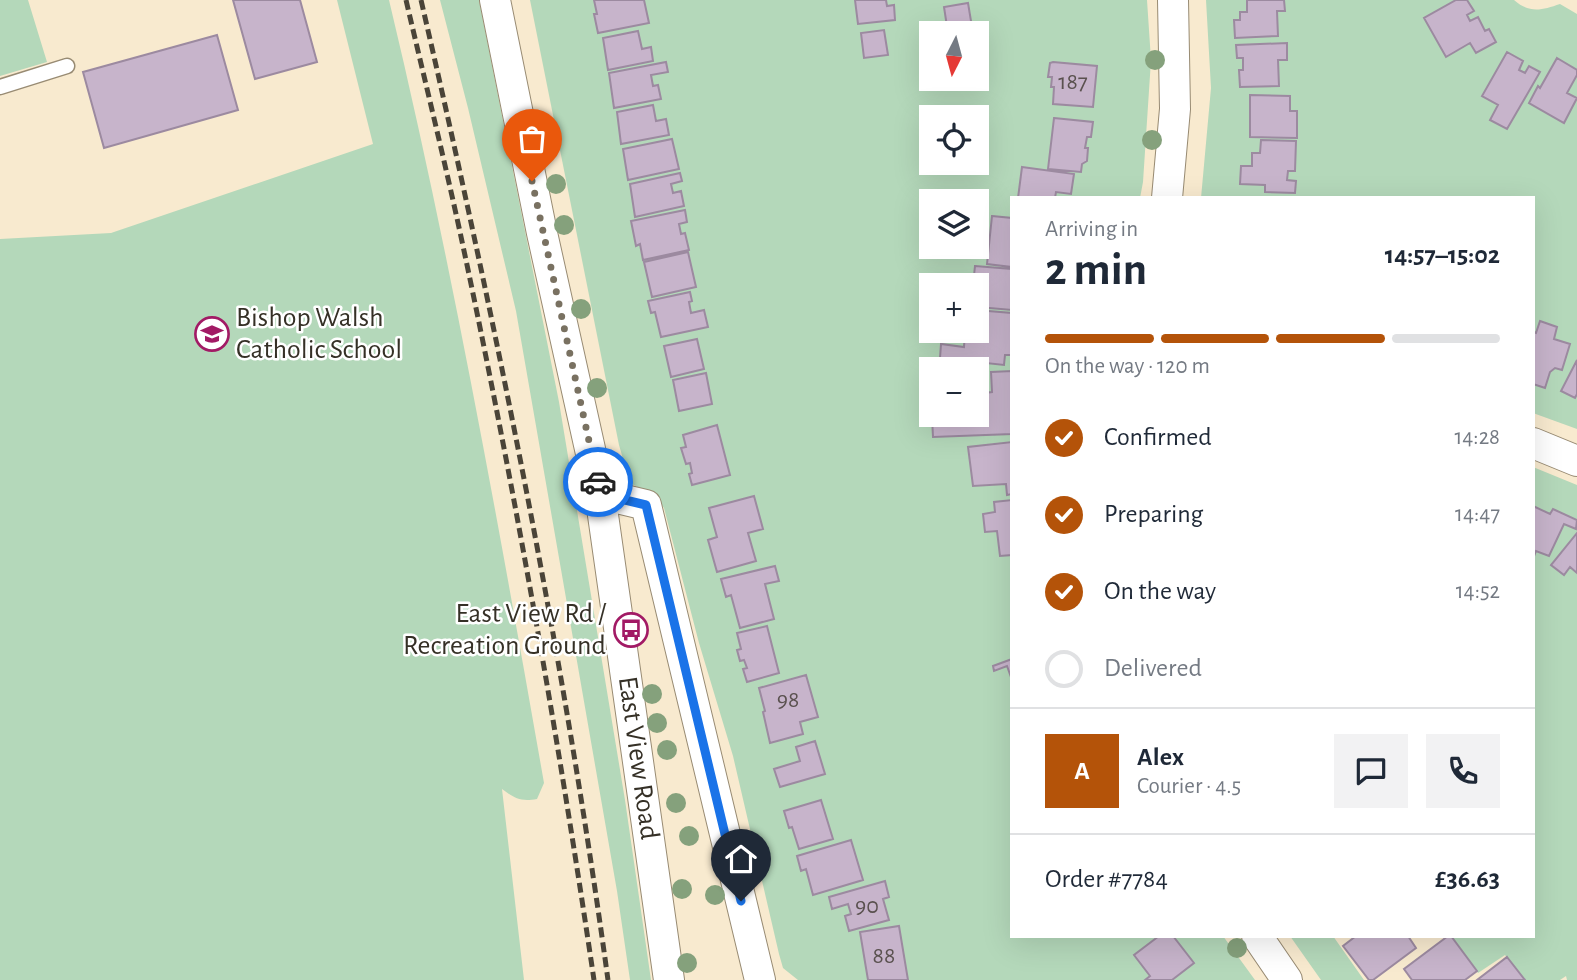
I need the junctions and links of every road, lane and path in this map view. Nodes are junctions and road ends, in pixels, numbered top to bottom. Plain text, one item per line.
1 (495, 0) edge
2 (1173, 0) edge
3 (68, 66) dead end
4 (0, 87) edge
5 (1167, 196) edge
6 (1535, 444) edge
7 (1577, 461) edge
8 (600, 494) junction
9 (1258, 938) edge
10 (669, 980) edge
11 (760, 980) edge
12 (1287, 980) edge

1 - 8 street, East View Road
2 - 5 street
3 - 4 lane
6 - 7 street
8 - 10 street, East View Road
8 - 11 street
9 - 12 street

